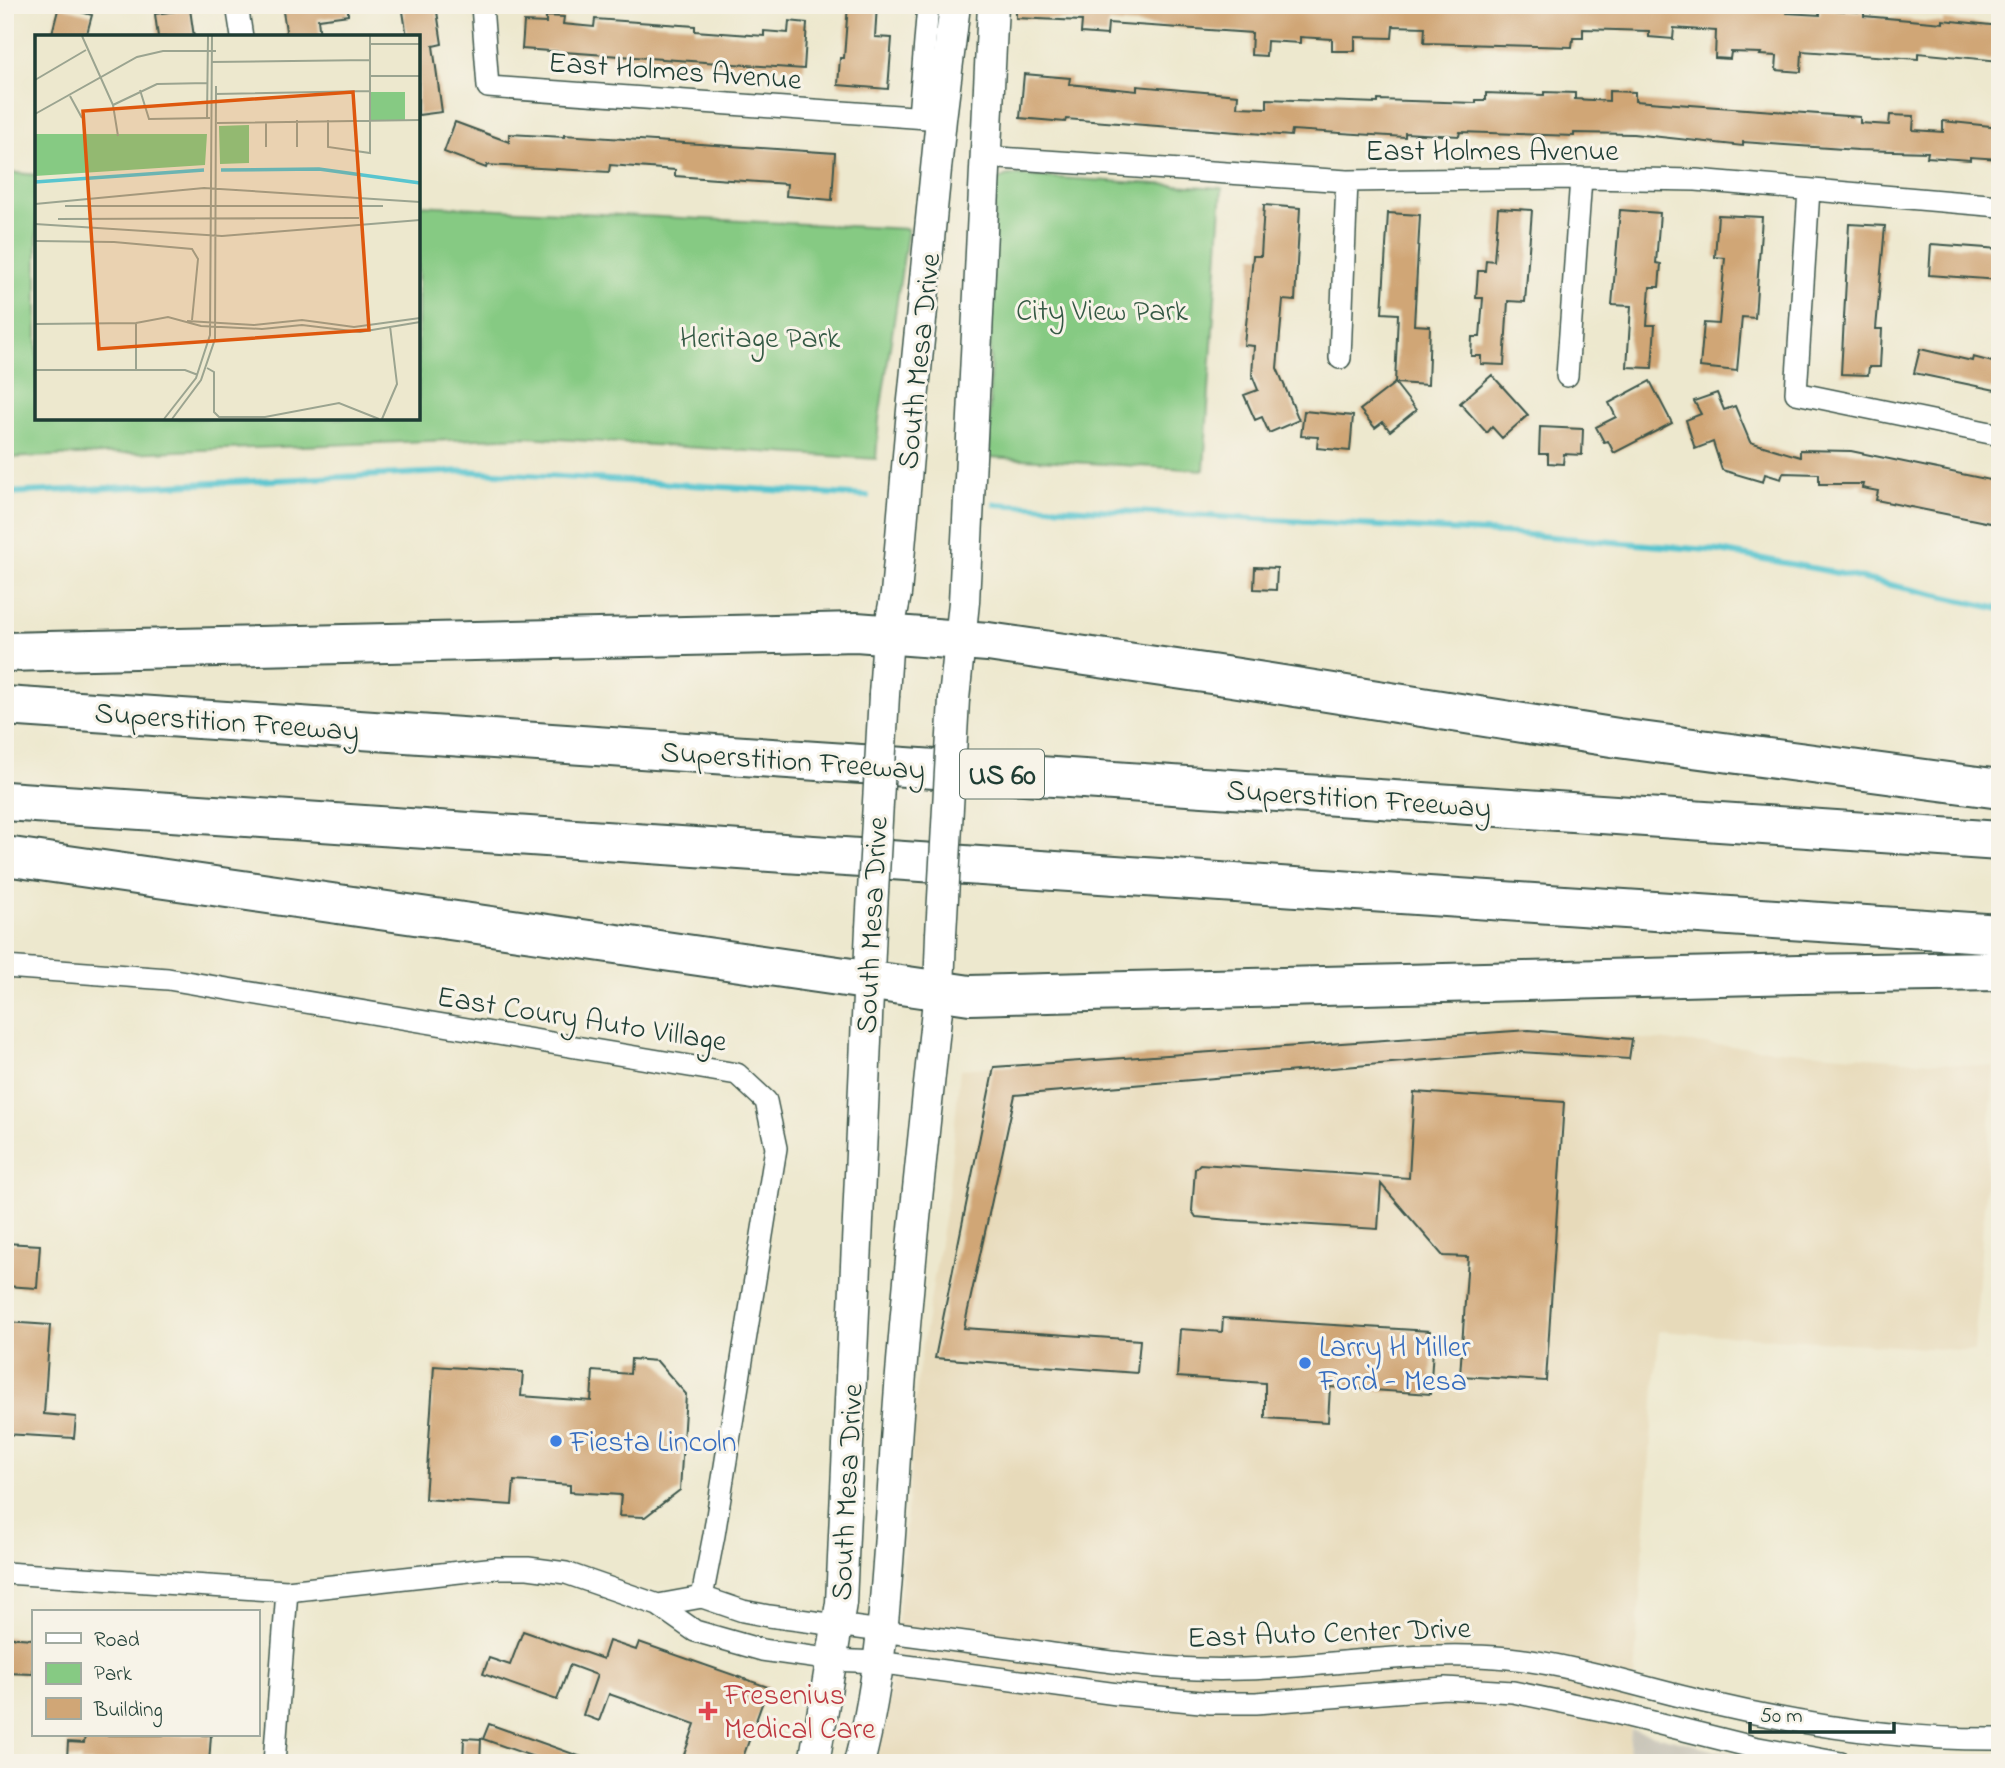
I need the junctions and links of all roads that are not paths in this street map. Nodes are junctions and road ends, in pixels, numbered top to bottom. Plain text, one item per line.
1 (237, 5) edge
2 (482, 5) edge
3 (928, 5) edge
4 (955, 5) edge
5 (993, 5) edge
6 (242, 35) edge
7 (930, 118) junction
8 (984, 157) junction
9 (1581, 178) junction
10 (1347, 181) junction
11 (1809, 190) junction
12 (2000, 206) edge
13 (1340, 358) dead end
14 (1567, 376) dead end
15 (2000, 435) edge
16 (888, 635) junction
17 (961, 640) junction
18 (5, 652) edge
19 (5, 706) edge
20 (2000, 789) edge
21 (5, 801) edge
22 (2000, 841) edge
23 (5, 856) edge
24 (2000, 934) edge
25 (5, 967) edge
26 (2000, 971) edge
27 (868, 981) junction
28 (939, 991) junction
29 (5, 1573) edge
30 (287, 1591) junction
31 (702, 1597) junction
32 (659, 1605) junction
33 (838, 1626) junction
34 (881, 1631) junction
35 (833, 1660) junction
36 (877, 1662) junction
37 (2000, 1739) edge
38 (274, 1763) edge
39 (814, 1763) edge
40 (859, 1763) edge
41 (1841, 1763) edge

1 - 6 street
2 - 7 street, East Holmes Avenue
3 - 7 street, South Mesa Drive
4 - 7 main road, South Mesa Drive
5 - 8 main road, South Mesa Drive
7 - 16 main road, South Mesa Drive
8 - 10 street, East Holmes Avenue
8 - 17 main road, South Mesa Drive
9 - 10 street, East Holmes Avenue
9 - 11 street, East Holmes Avenue
9 - 14 street
10 - 13 street
11 - 12 street, East Holmes Avenue
11 - 15 street
16 - 17 highway
16 - 18 highway
16 - 27 main road, South Mesa Drive, bridge
17 - 20 highway
17 - 28 main road, South Mesa Drive, bridge
19 - 22 highway, Superstition Freeway / US 60
21 - 24 highway
23 - 27 highway
25 - 31 street, East Coury Auto Village
26 - 28 highway
27 - 28 highway
27 - 33 main road, South Mesa Drive
28 - 34 main road, South Mesa Drive
29 - 30 street, East Auto Center Drive
30 - 32 street, East Auto Center Drive
30 - 38 street
31 - 32 street, East Auto Center Drive
31 - 33 street, East Auto Center Drive
32 - 35 street, East Auto Center Drive
33 - 34 street, East Auto Center Drive
33 - 35 main road, South Mesa Drive
34 - 36 main road, South Mesa Drive
34 - 37 street, East Auto Center Drive
35 - 36 street, East Auto Center Drive
35 - 39 main road, South Mesa Drive
36 - 40 main road, South Mesa Drive
36 - 41 street, East Auto Center Drive

